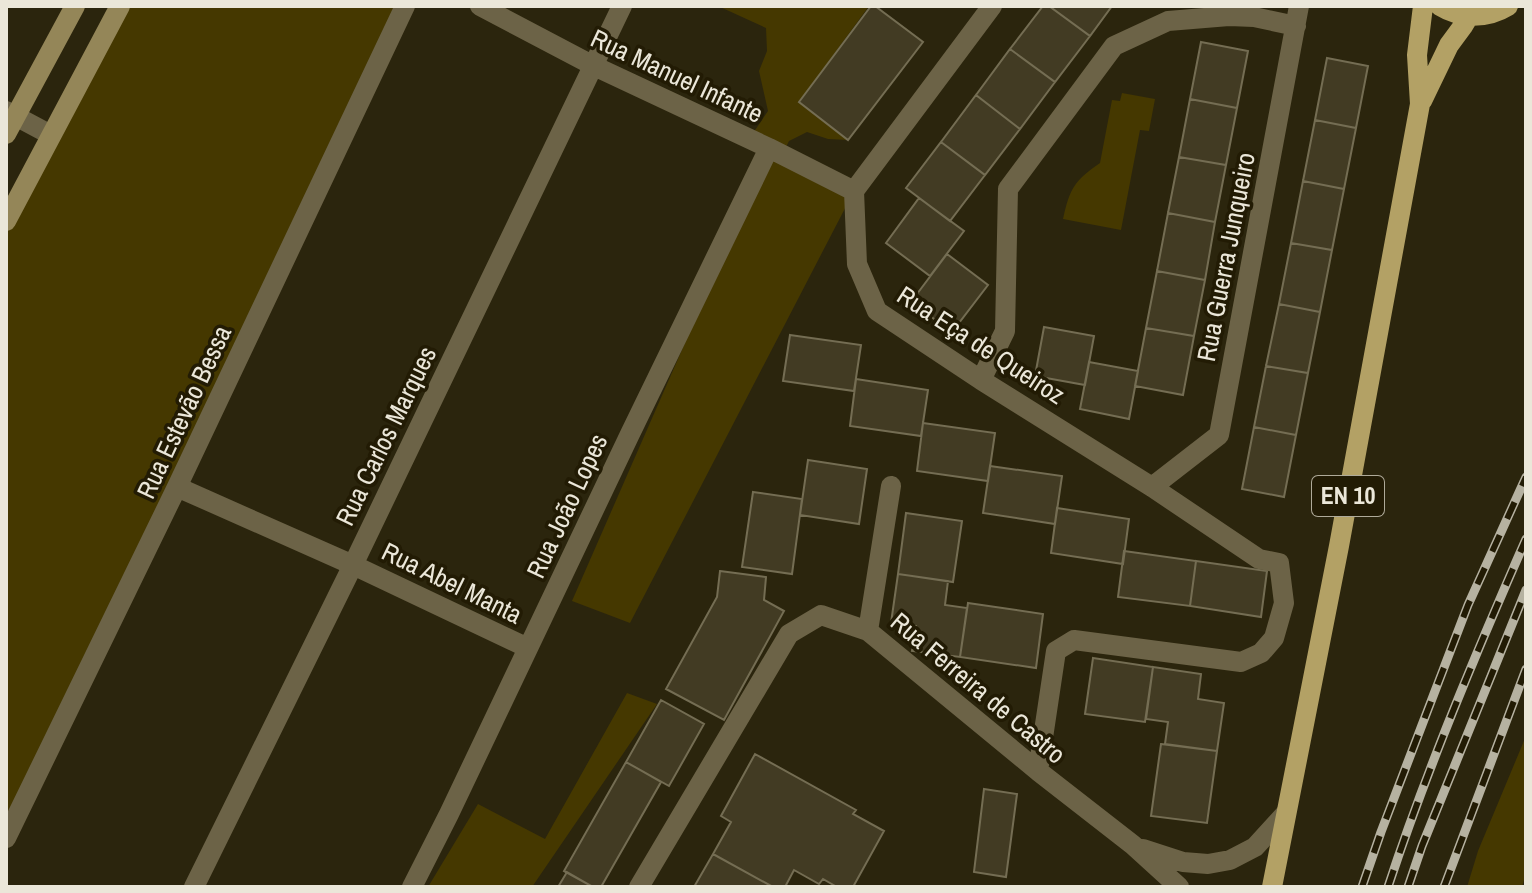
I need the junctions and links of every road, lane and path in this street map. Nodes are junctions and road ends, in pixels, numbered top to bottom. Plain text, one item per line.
1 (75, 6) edge
2 (120, 6) edge
3 (405, 6) edge
4 (480, 6) edge
5 (622, 6) edge
6 (992, 6) edge
7 (1423, 6) edge
8 (1440, 6) edge
9 (1508, 6) edge
10 (1297, 16) edge
11 (1469, 16) junction
12 (594, 66) junction
13 (1420, 104) junction
14 (9, 120) edge
15 (51, 135) junction
16 (769, 148) junction
17 (854, 191) junction
18 (6, 221) edge
19 (981, 380) junction
20 (891, 486) dead end
21 (177, 487) junction
22 (1152, 487) junction
23 (353, 565) junction
24 (868, 631) junction
25 (528, 648) junction
26 (1038, 771) junction
27 (1286, 813) junction
28 (6, 838) edge
29 (1133, 845) junction
30 (194, 887) edge
31 (412, 887) edge
32 (639, 887) edge
33 (1179, 887) edge
34 (1272, 887) edge

1 - 14 street
2 - 15 street
3 - 21 street, Rua Estevão Bessa
4 - 12 street, Rua Manuel Infante
5 - 12 street, Rua Carlos Marques
6 - 17 street
7 - 13 main road, EN 10
8 - 11 main road
9 - 11 main road
10 - 19 street
10 - 22 street, Rua Guerra Junqueiro
11 - 13 main road, EN 10
12 - 16 street, Rua Manuel Infante
12 - 23 street, Rua Carlos Marques
13 - 27 main road, EN 10
14 - 15 street
15 - 18 street
16 - 17 street, Rua Manuel Infante
16 - 25 street, Rua João Lopes
17 - 19 street, Rua Eça de Queiroz
19 - 22 street, Rua Eça de Queiroz
20 - 24 street, Rua Ferreira de Castro
21 - 23 street, Rua Abel Manta
21 - 28 street, Rua Estevão Bessa
22 - 26 street, Rua Eça de Queiroz
23 - 25 street, Rua Abel Manta
23 - 30 street, Rua Carlos Marques
24 - 26 street, Rua Ferreira de Castro
24 - 32 street
25 - 31 street, Rua João Lopes
26 - 29 street, Rua Ferreira de Castro
27 - 29 street, Rua Ferreira de Castro
27 - 34 main road, EN 10
29 - 33 street, Rua Ferreira de Castro

